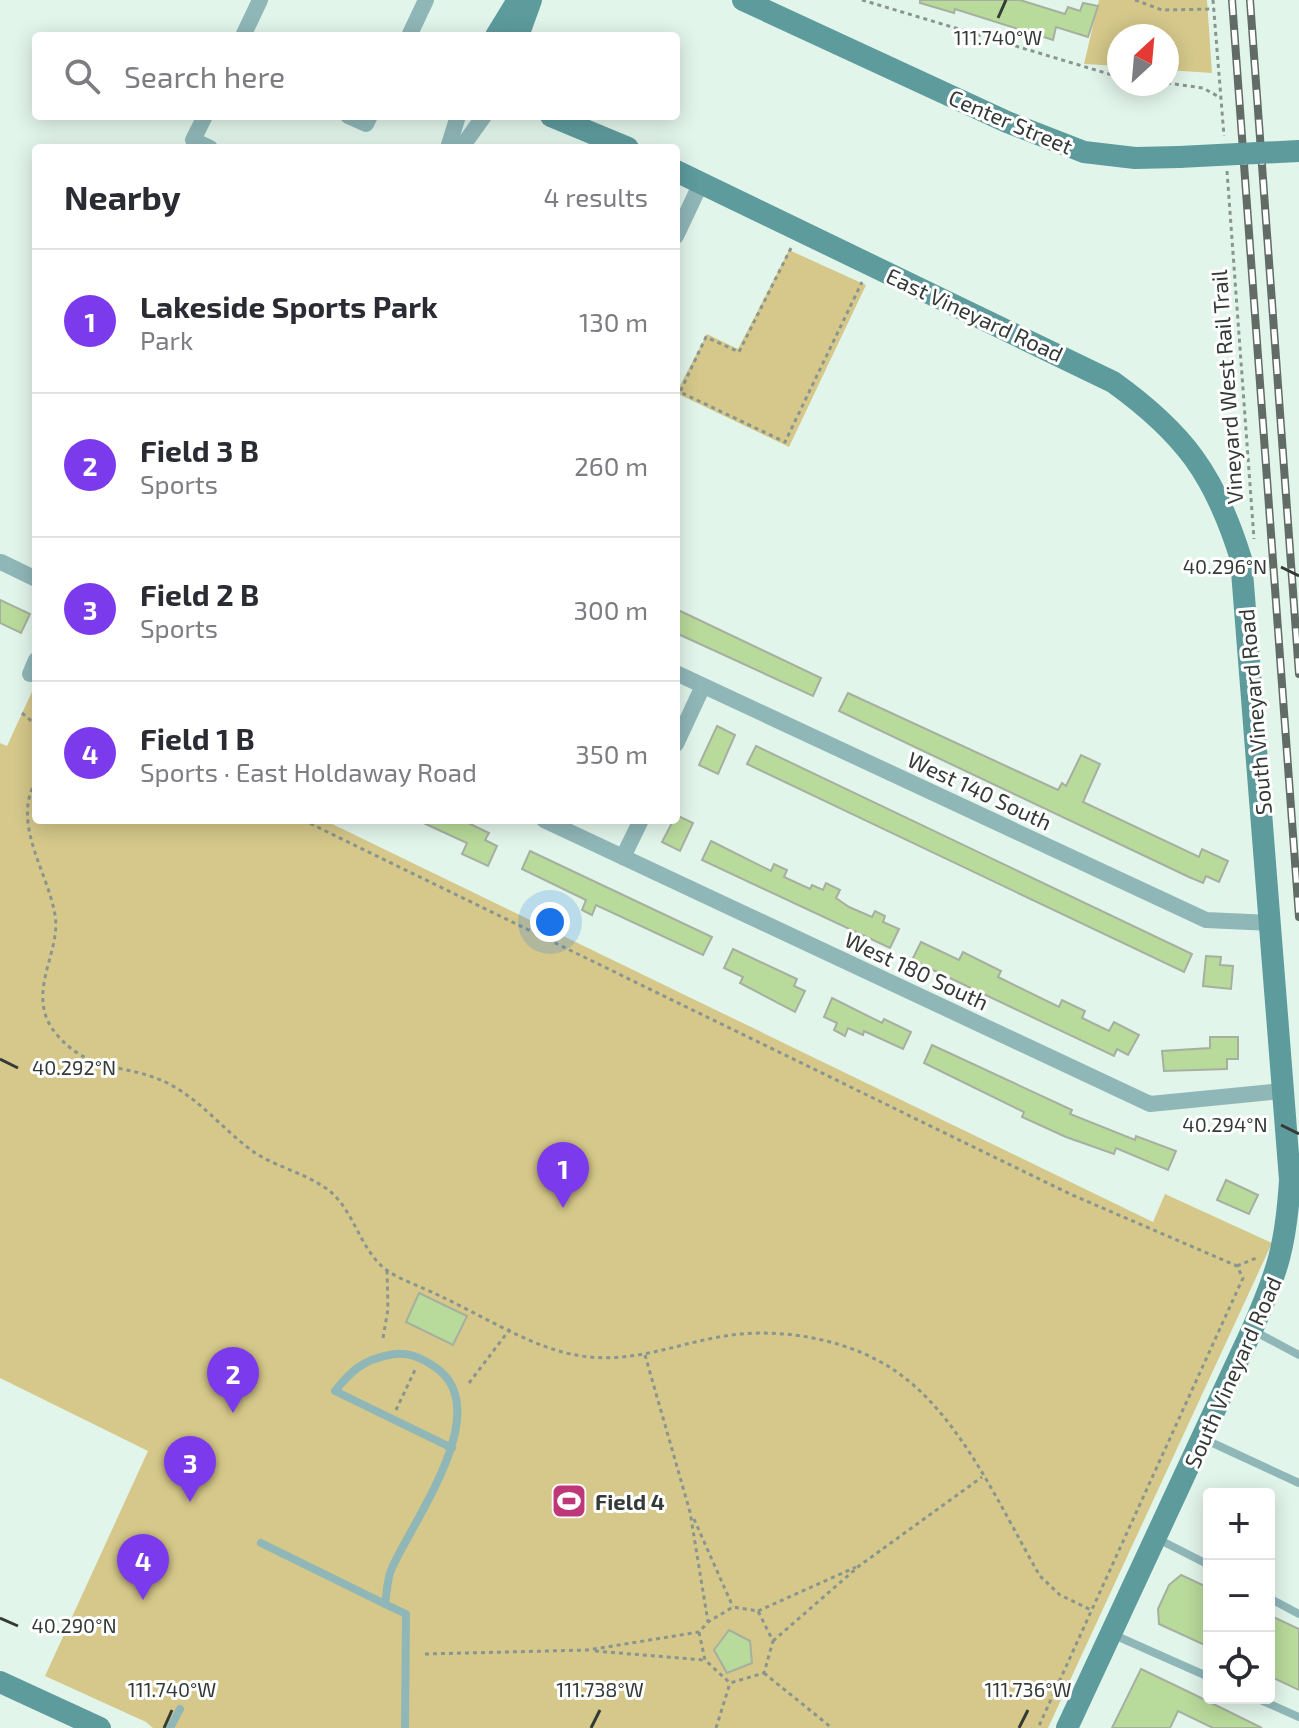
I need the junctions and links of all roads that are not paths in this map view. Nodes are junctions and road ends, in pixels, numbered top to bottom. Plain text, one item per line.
1 (260, 0) edge
2 (426, 0) edge
3 (518, 0) edge
4 (531, 0) edge
5 (743, 0) edge
6 (245, 32) edge
7 (411, 32) edge
8 (498, 32) edge
9 (519, 32) edge
10 (205, 120) edge
11 (457, 120) edge
12 (481, 120) edge
13 (566, 120) edge
14 (204, 144) edge
15 (449, 144) edge
16 (464, 144) edge
17 (619, 144) edge
18 (1299, 151) edge
19 (680, 173) edge
20 (701, 183) junction
21 (680, 228) edge
22 (1227, 514) joint
23 (1, 562) edge
24 (32, 577) edge
25 (680, 675) edge
26 (703, 686) junction
27 (680, 735) edge
28 (553, 824) edge
29 (639, 824) edge
30 (623, 857) junction
31 (1271, 923) junction
32 (1283, 1091) junction
33 (1252, 1330) junction
34 (1299, 1355) edge
35 (1203, 1438) junction
36 (452, 1448) junction
37 (1299, 1483) edge
38 (1156, 1538) junction
39 (261, 1543) dead end
40 (1203, 1562) edge
41 (1275, 1601) edge
42 (385, 1604) junction
43 (1299, 1614) edge
44 (1111, 1634) junction
45 (1203, 1674) edge
46 (0, 1682) edge
47 (1270, 1704) edge
48 (180, 1709) dead end
49 (1299, 1717) edge
50 (100, 1728) edge
51 (170, 1728) edge
52 (405, 1728) edge
53 (1067, 1728) edge

1 - 6 street
2 - 7 street
3 - 8 street
4 - 9 street
5 - 18 street, Center Street, bridge
10 - 14 street
11 - 15 street
12 - 16 street
13 - 17 street
19 - 20 street, East Vineyard Road
20 - 21 street
20 - 22 street, East Vineyard Road
22 - 31 street, South Vineyard Road
23 - 24 street
25 - 26 street, West 140 South
26 - 27 street
26 - 31 street, West 140 South
28 - 30 street, West 180 South
29 - 30 street
30 - 32 street, West 180 South
31 - 32 street, South Vineyard Road
32 - 33 street, South Vineyard Road
33 - 34 lane
33 - 35 street, South Vineyard Road
35 - 37 lane
35 - 38 street, South Vineyard Road
36 - 36 lane
36 - 42 lane
38 - 40 lane
38 - 44 street, South Vineyard Road
39 - 42 lane
41 - 43 lane
42 - 52 lane
44 - 45 lane
44 - 53 street, South Vineyard Road
46 - 50 street
47 - 49 lane
48 - 51 lane

